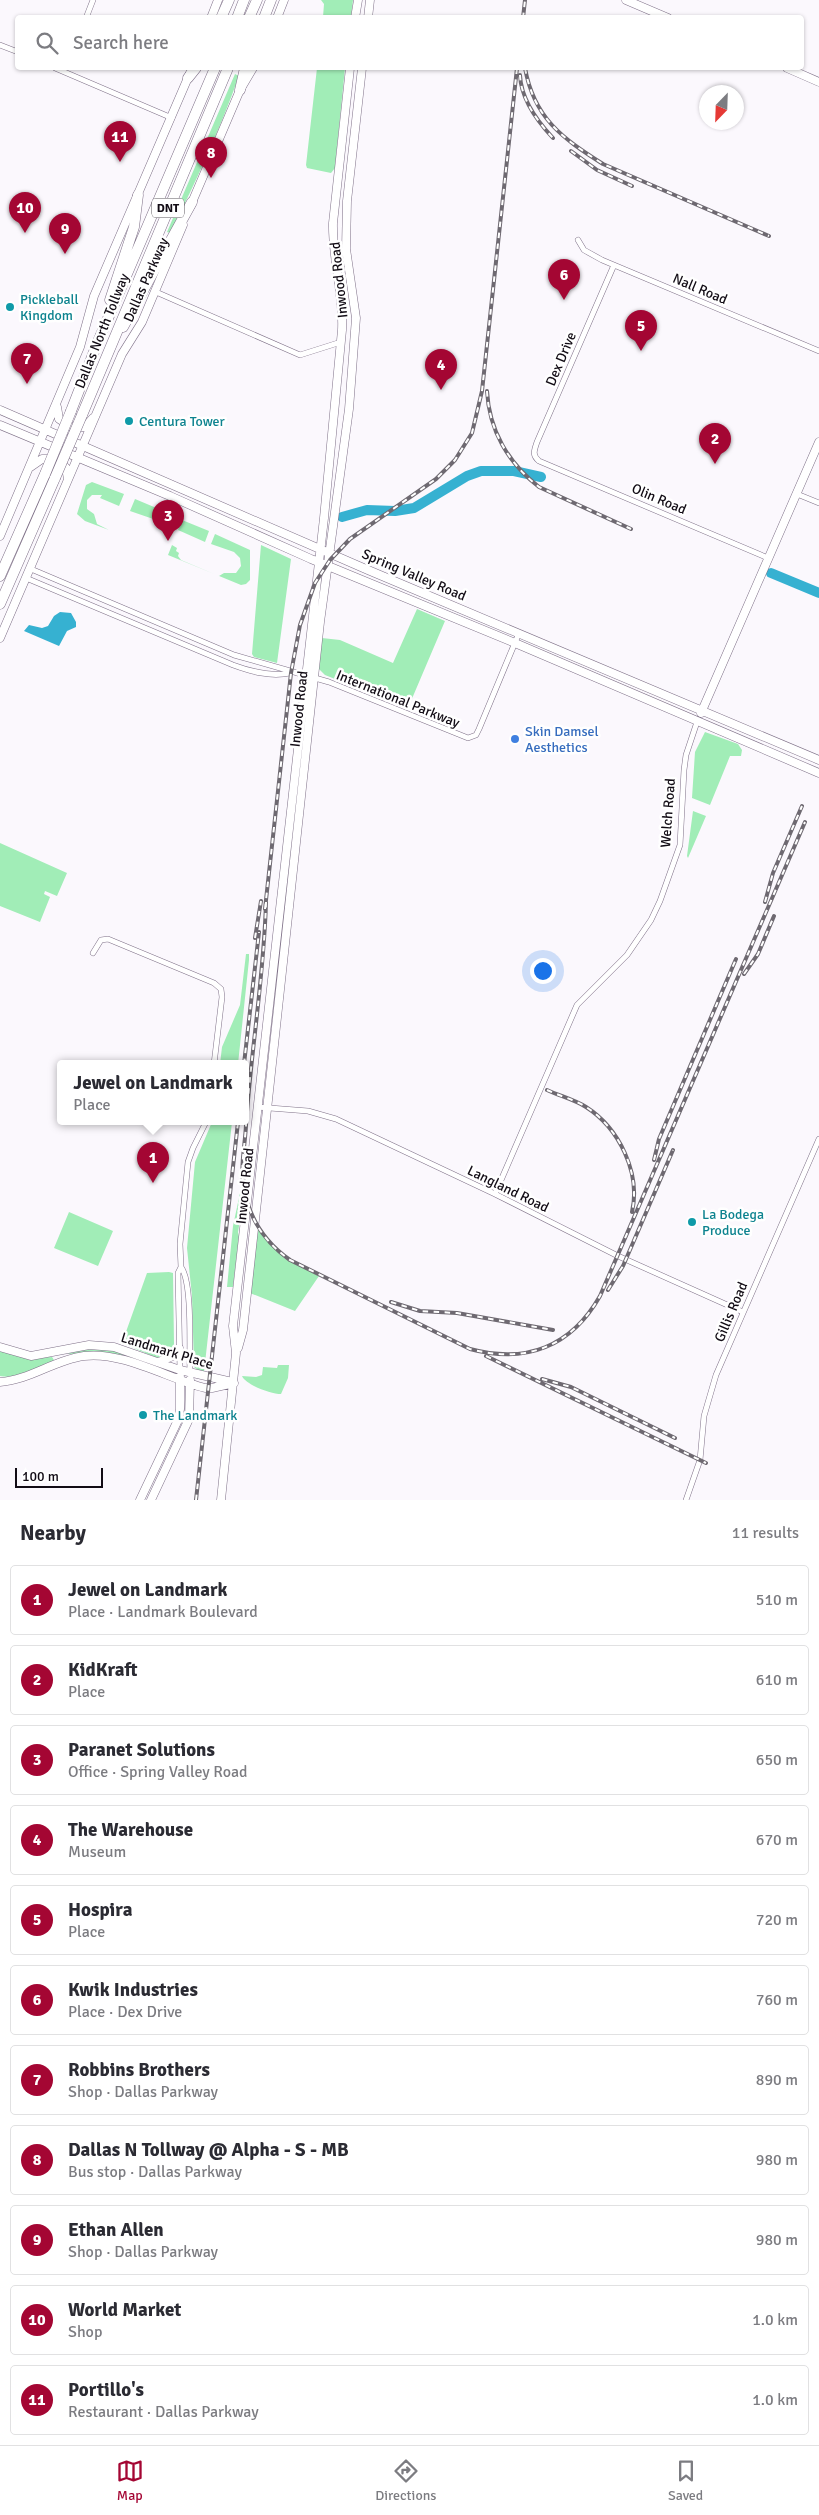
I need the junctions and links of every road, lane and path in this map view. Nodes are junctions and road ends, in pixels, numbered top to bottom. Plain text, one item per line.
1 (93, 0) edge
2 (218, 0) edge
3 (229, 0) edge
4 (244, 0) edge
5 (257, 0) edge
6 (272, 0) edge
7 (284, 0) edge
8 (358, 0) edge
9 (370, 0) edge
10 (626, 0) edge
11 (356, 14) edge
12 (87, 15) edge
13 (212, 15) edge
14 (222, 15) edge
15 (238, 15) edge
16 (250, 15) edge
17 (265, 15) edge
18 (278, 15) edge
19 (368, 15) edge
20 (661, 15) edge
21 (0, 45) edge
22 (15, 51) edge
23 (66, 70) edge
24 (193, 70) edge
25 (215, 70) edge
26 (227, 70) edge
27 (245, 70) edge
28 (252, 70) edge
29 (350, 70) edge
30 (362, 70) edge
31 (792, 70) edge
32 (188, 78) joint
33 (819, 82) edge
34 (240, 90) junction
35 (172, 118) junction
36 (338, 179) junction
37 (350, 180) junction
38 (138, 194) junction
39 (192, 202) junction
40 (578, 240) dead end
41 (614, 265) junction
42 (156, 292) junction
43 (341, 342) junction
44 (354, 342) junction
45 (97, 344) junction
46 (110, 349) junction
47 (819, 351) edge
48 (60, 396) junction
49 (0, 410) edge
50 (98, 412) junction
51 (0, 425) edge
52 (45, 430) junction
53 (330, 440) junction
54 (40, 442) junction
55 (819, 442) edge
56 (345, 443) junction
57 (83, 446) junction
58 (78, 458) junction
59 (540, 462) joint
60 (28, 469) junction
61 (68, 481) junction
62 (797, 494) junction
63 (819, 503) edge
64 (222, 519) junction
65 (257, 522) junction
66 (280, 531) junction
67 (0, 536) edge
68 (260, 536) junction
69 (320, 549) junction
70 (330, 553) junction
71 (768, 558) junction
72 (318, 562) junction
73 (327, 566) junction
74 (30, 568) junction
75 (0, 576) edge
76 (26, 578) junction
77 (0, 604) edge
78 (449, 604) junction
79 (445, 614) junction
80 (519, 633) junction
81 (0, 638) edge
82 (515, 643) junction
83 (291, 673) junction
84 (305, 676) junction
85 (315, 679) junction
86 (702, 710) junction
87 (697, 722) junction
88 (819, 760) edge
89 (819, 773) edge
90 (289, 818) junction
91 (299, 819) junction
92 (93, 953) dead end
93 (271, 984) junction
94 (281, 985) junction
95 (214, 1060) edge
96 (257, 1107) junction
97 (266, 1108) junction
98 (204, 1125) edge
99 (819, 1140) edge
100 (495, 1194) junction
101 (181, 1267) junction
102 (237, 1297) junction
103 (247, 1298) junction
104 (743, 1312) junction
105 (0, 1347) edge
106 (179, 1348) junction
107 (58, 1352) junction
108 (236, 1353) junction
109 (159, 1362) junction
110 (60, 1363) junction
111 (180, 1370) junction
112 (190, 1373) junction
113 (180, 1381) junction
114 (0, 1382) edge
115 (234, 1382) junction
116 (190, 1384) junction
117 (158, 1462) junction
118 (167, 1466) junction
119 (140, 1500) edge
120 (151, 1500) edge
121 (221, 1500) edge
122 (686, 1500) edge

1 - 12 street
2 - 13 main road
3 - 14 highway
4 - 15 highway
5 - 16 highway
6 - 17 highway
7 - 18 main road
8 - 11 main road
9 - 19 main road
10 - 20 main road
11 - 19 main road
21 - 22 street
23 - 35 street
24 - 32 highway
25 - 45 highway, Dallas North Tollway / DNT
26 - 46 highway, Dallas North Tollway / DNT
27 - 34 highway
28 - 34 main road, Dallas Parkway
29 - 36 main road, Inwood Road
30 - 37 main road, Inwood Road
31 - 33 main road
32 - 35 main road
34 - 39 main road, Dallas Parkway
35 - 38 main road
36 - 37 main road
36 - 43 main road, Inwood Road
37 - 44 main road, Inwood Road
38 - 45 highway
38 - 48 main road
39 - 42 main road, Dallas Parkway
39 - 46 highway
40 - 41 street, Nall Road
41 - 47 street, Nall Road
41 - 59 street, Dex Drive
42 - 43 street
42 - 50 main road, Dallas Parkway
43 - 44 main road
43 - 53 main road, Inwood Road
44 - 56 main road, Inwood Road
45 - 75 highway, Dallas North Tollway / DNT, bridge
46 - 77 highway, Dallas North Tollway / DNT, bridge
48 - 50 main road
48 - 52 main road
49 - 52 main road, Spring Valley Road
50 - 57 main road, Dallas Parkway
51 - 54 main road, Spring Valley Road
52 - 54 main road
52 - 57 main road, Spring Valley Road
53 - 56 main road
53 - 69 main road, Inwood Road
54 - 58 main road, Spring Valley Road
54 - 60 main road
55 - 62 main road, Welch Road
56 - 70 main road, Inwood Road
57 - 58 main road, Dallas Parkway
57 - 65 main road, Spring Valley Road
58 - 61 main road, Dallas Parkway
58 - 64 main road, Spring Valley Road
59 - 71 street, Olin Road
60 - 61 main road
60 - 67 main road
61 - 74 main road, Dallas Parkway
62 - 63 street
62 - 71 main road, Welch Road
64 - 65 main road
64 - 68 main road, Spring Valley Road
65 - 66 main road, Spring Valley Road
66 - 68 main road
66 - 69 main road, Spring Valley Road
68 - 72 main road, Spring Valley Road
69 - 70 main road, Spring Valley Road
69 - 72 main road, Inwood Road
70 - 73 main road, Inwood Road
70 - 78 main road, Spring Valley Road
71 - 86 main road, Welch Road
72 - 73 main road, Spring Valley Road
72 - 84 main road, Inwood Road
73 - 79 main road, Spring Valley Road
73 - 85 main road, Inwood Road
74 - 76 main road, Dallas Parkway
74 - 83 street, International Parkway
76 - 81 main road, Dallas Parkway
76 - 83 street, International Parkway
78 - 79 main road
78 - 80 main road, Spring Valley Road
79 - 82 main road, Spring Valley Road
80 - 82 street, International Parkway
80 - 86 main road, Spring Valley Road
82 - 85 street, International Parkway
82 - 87 main road, Spring Valley Road
83 - 84 street, International Parkway
84 - 85 street, International Parkway
84 - 90 main road, Inwood Road
85 - 91 main road, Inwood Road
86 - 87 main road, Welch Road
86 - 88 main road, Spring Valley Road
87 - 89 main road, Spring Valley Road
87 - 100 street, Welch Road
90 - 91 main road
90 - 93 main road, Inwood Road
91 - 94 main road, Inwood Road
92 - 95 street
93 - 94 main road
93 - 96 main road, Inwood Road
94 - 97 main road, Inwood Road
96 - 97 street, Langland Road
96 - 102 main road, Inwood Road
97 - 100 street, Langland Road
97 - 103 main road, Inwood Road
98 - 101 street
99 - 104 street, Gillis Road
100 - 104 street, Langland Road
101 - 106 street
101 - 112 street
102 - 103 main road
102 - 108 main road, Inwood Road
103 - 108 main road, Inwood Road
104 - 122 street, Gillis Road
105 - 107 main road, Landmark Place
106 - 109 main road
106 - 111 street
107 - 109 main road, Landmark Place
107 - 110 main road
108 - 115 main road, Inwood Road
109 - 111 main road, Landmark Place
110 - 113 main road, Landmark Place
110 - 114 main road, Landmark Place
111 - 112 main road, Landmark Place
111 - 113 main road
112 - 115 main road, Landmark Place
112 - 116 main road
113 - 116 main road, Landmark Place
113 - 117 main road
115 - 116 main road, Landmark Place
115 - 121 main road, Inwood Road
116 - 118 main road
117 - 118 main road
117 - 119 main road
118 - 120 main road

